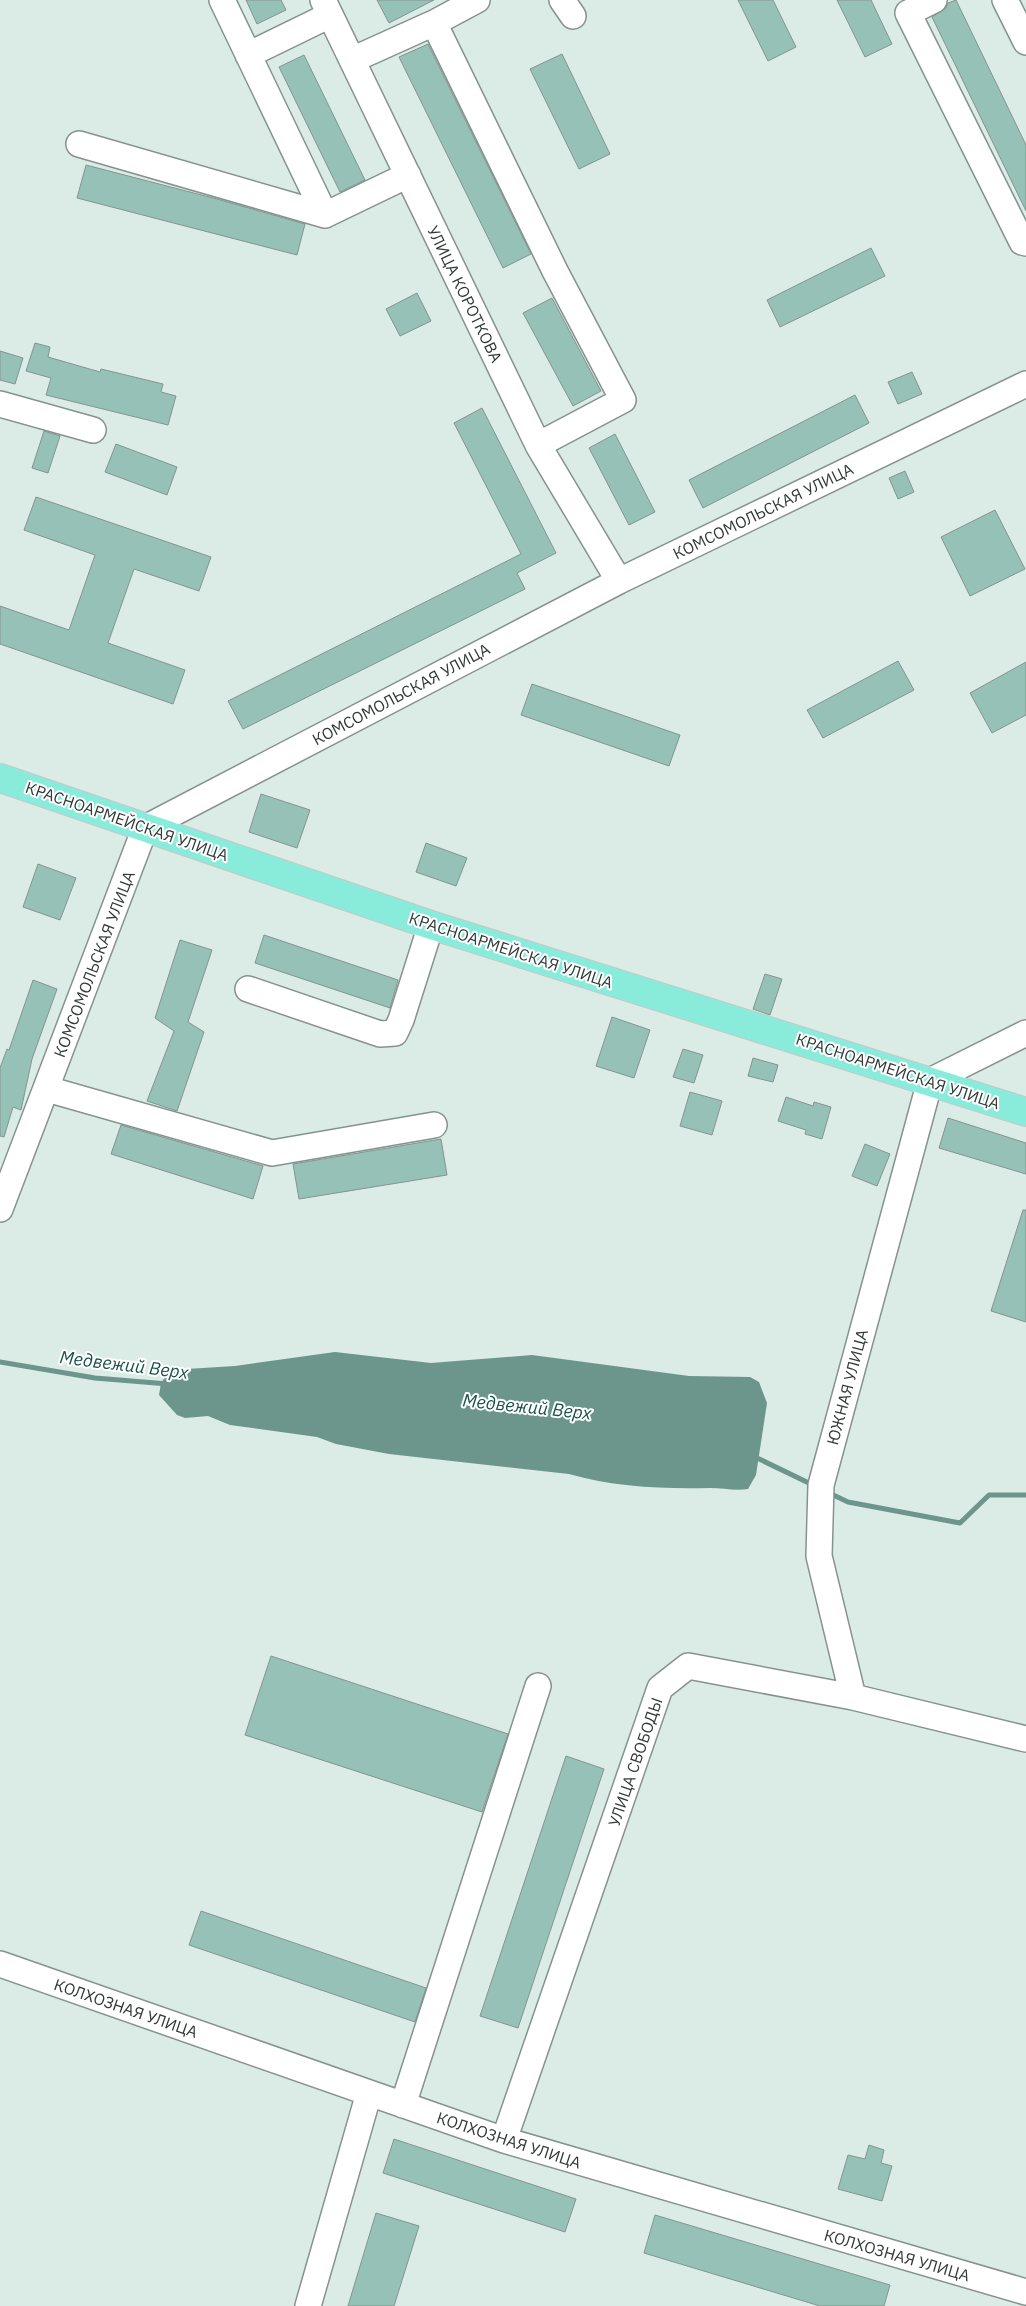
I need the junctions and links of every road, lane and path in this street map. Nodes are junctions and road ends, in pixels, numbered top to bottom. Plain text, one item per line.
1 (222, 0) edge
2 (478, 0) edge
3 (934, 0) edge
4 (1012, 2) edge
5 (327, 8) edge
6 (434, 23) junction
7 (1026, 42) edge
8 (248, 55) junction
9 (352, 60) junction
10 (79, 144) dead end
11 (408, 175) junction
12 (325, 215) junction
13 (1026, 243) edge
14 (1026, 384) edge
15 (0, 404) edge
16 (93, 430) dead end
17 (538, 445) junction
18 (619, 581) junction
19 (0, 778) edge
20 (145, 828) junction
21 (430, 925) junction
22 (248, 989) dead end
23 (1026, 1033) edge
24 (930, 1081) junction
25 (47, 1090) junction
26 (1026, 1112) edge
27 (434, 1125) dead end
28 (6, 1177) edge
29 (0, 1209) edge
30 (538, 1686) dead end
31 (853, 1697) junction
32 (1026, 1739) edge
33 (0, 1964) edge
34 (369, 2093) junction
35 (403, 2105) junction
36 (504, 2140) junction
37 (1026, 2292) edge
38 (308, 2306) edge

1 - 8 street
2 - 6 street
3 - 13 street
4 - 7 street
5 - 8 street
5 - 9 street, УЛИЦА КОРОТКОВА
6 - 9 street
6 - 17 street
8 - 12 street
9 - 11 street, УЛИЦА КОРОТКОВА
10 - 12 street
11 - 12 street
11 - 17 street, УЛИЦА КОРОТКОВА
14 - 18 street, КОМСОМОЛЬСКАЯ УЛИЦА
15 - 16 street
17 - 18 street, УЛИЦА КОРОТКОВА
18 - 20 street, КОМСОМОЛЬСКАЯ УЛИЦА
19 - 20 main road, КРАСНОАРМЕЙСКАЯ УЛИЦА
20 - 21 main road, КРАСНОАРМЕЙСКАЯ УЛИЦА
20 - 25 street, КОМСОМОЛЬСКАЯ УЛИЦА
21 - 22 street
21 - 24 main road, КРАСНОАРМЕЙСКАЯ УЛИЦА
23 - 24 street
24 - 26 main road, КРАСНОАРМЕЙСКАЯ УЛИЦА
24 - 31 street, ЮЖНАЯ УЛИЦА
25 - 27 street
25 - 28 street, КОМСОМОЛЬСКАЯ УЛИЦА
28 - 29 street, КОМСОМОЛЬСКАЯ УЛИЦА
30 - 35 street
31 - 32 street, УЛИЦА СВОБОДЫ
31 - 36 street, УЛИЦА СВОБОДЫ
33 - 34 street, КОЛХОЗНАЯ УЛИЦА
34 - 35 street, КОЛХОЗНАЯ УЛИЦА
34 - 38 street
35 - 36 street, КОЛХОЗНАЯ УЛИЦА
36 - 37 street, КОЛХОЗНАЯ УЛИЦА

